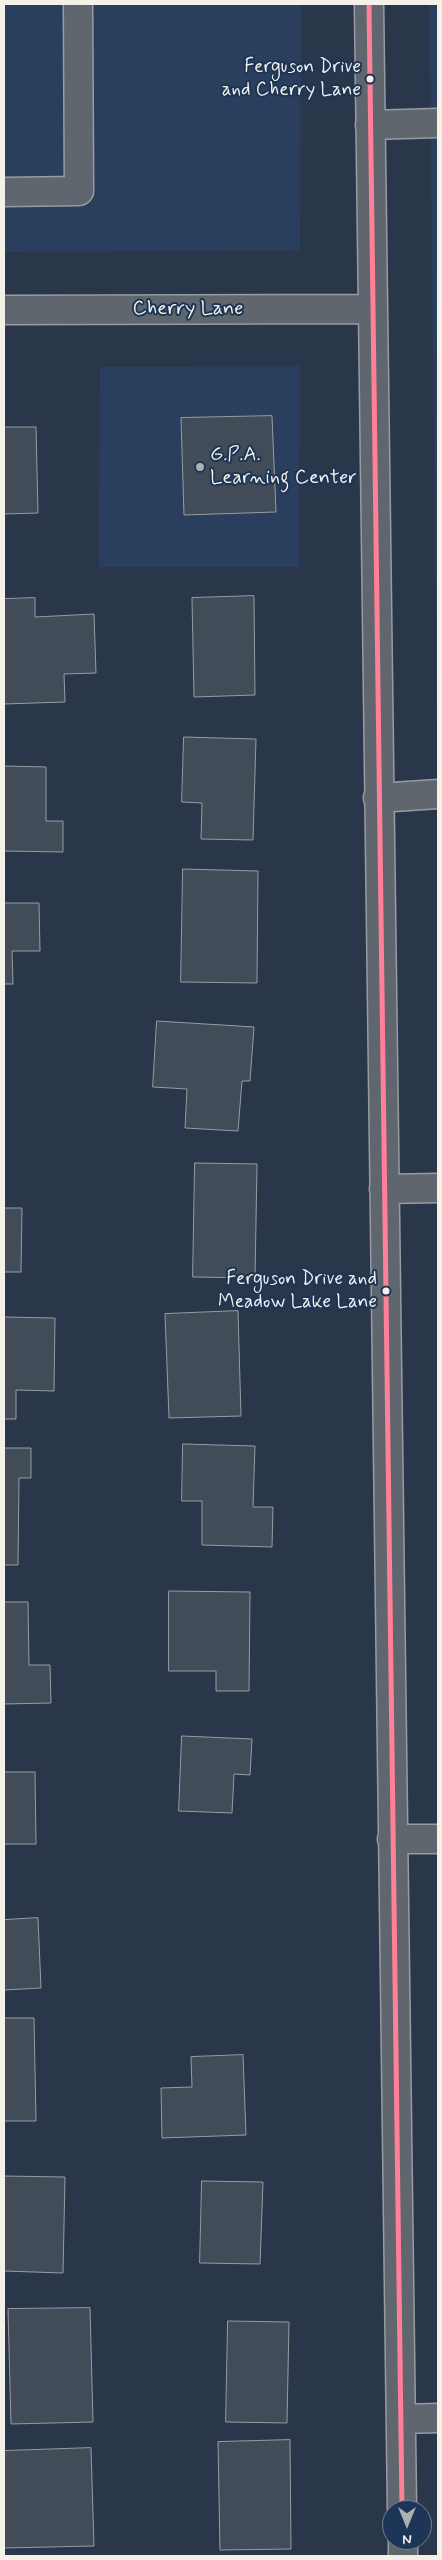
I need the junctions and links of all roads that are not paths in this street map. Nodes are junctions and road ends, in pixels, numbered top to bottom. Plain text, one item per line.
1 (78, 4) edge
2 (369, 4) edge
3 (438, 123) edge
4 (370, 125) junction
5 (4, 192) edge
6 (372, 309) junction
7 (4, 310) edge
8 (438, 794) edge
9 (378, 798) junction
10 (438, 1188) edge
11 (384, 1189) junction
12 (392, 1839) junction
13 (438, 1839) edge
14 (438, 2418) edge
15 (401, 2419) junction
16 (402, 2500) edge

1 - 5 street
2 - 4 street
3 - 4 street
4 - 6 street
6 - 7 street, Cherry Lane
6 - 9 street
8 - 9 street
9 - 11 street
10 - 11 street
11 - 12 street
12 - 13 street
12 - 15 street
14 - 15 street
15 - 16 street

